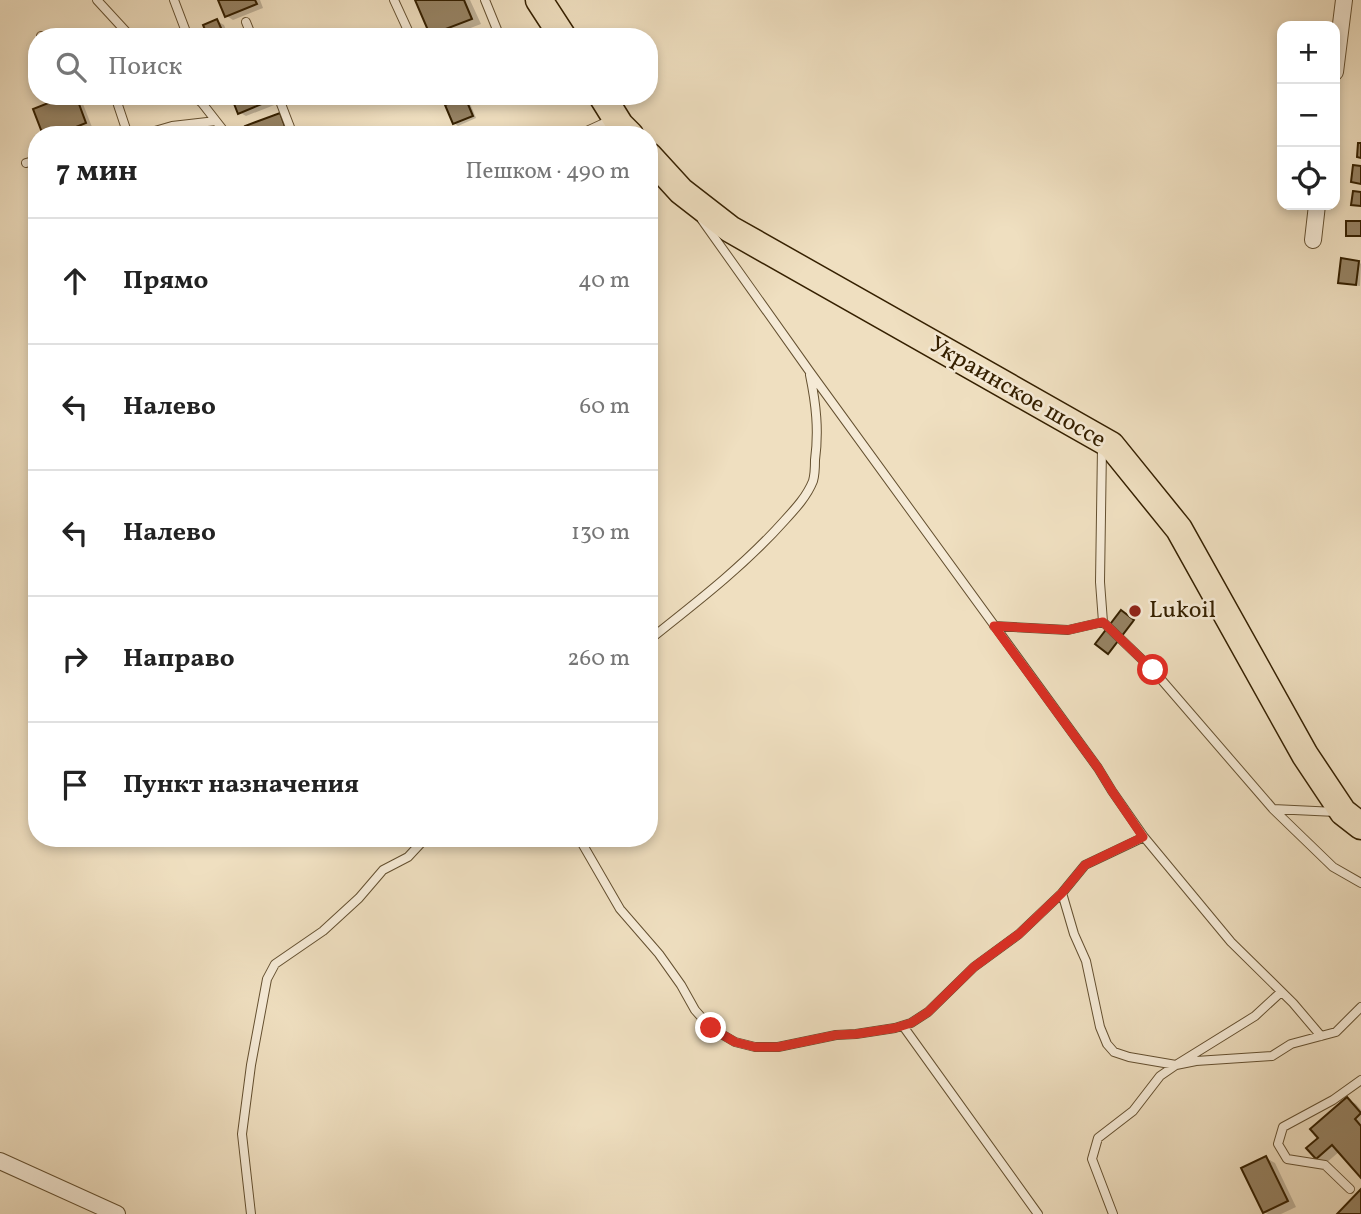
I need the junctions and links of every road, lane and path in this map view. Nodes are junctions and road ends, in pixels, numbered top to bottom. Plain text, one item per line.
1 (97, 0) edge
2 (174, 0) edge
3 (394, 0) edge
4 (485, 0) edge
5 (539, 0) edge
6 (1344, 0) edge
7 (246, 22) dead end
8 (123, 28) edge
9 (185, 28) edge
10 (248, 28) edge
11 (407, 28) edge
12 (496, 28) edge
13 (555, 28) edge
14 (1340, 32) edge
15 (118, 105) edge
16 (204, 105) edge
17 (281, 105) edge
18 (616, 116) edge
19 (216, 121) junction
20 (125, 126) edge
21 (172, 126) edge
22 (220, 126) edge
23 (290, 126) edge
24 (596, 126) edge
25 (658, 166) edge
26 (681, 191) junction
27 (1316, 210) edge
28 (1313, 240) dead end
29 (810, 372) junction
30 (1102, 440) junction
31 (1103, 622) junction
32 (994, 626) junction
33 (658, 633) edge
34 (1273, 809) junction
35 (1352, 819) edge
36 (1143, 837) junction
37 (417, 847) edge
38 (584, 847) edge
39 (1361, 883) edge
40 (1062, 893) junction
41 (1281, 992) junction
42 (1361, 1007) edge
43 (902, 1026) junction
44 (1321, 1036) junction
45 (1176, 1065) junction
46 (1361, 1080) edge
47 (0, 1161) edge
48 (1350, 1189) dead end
49 (117, 1214) edge
50 (251, 1214) edge
51 (1038, 1214) edge
52 (1113, 1214) edge

1 - 8 lane
2 - 9 lane
3 - 11 lane
4 - 12 lane
5 - 13 highway
6 - 14 street
7 - 10 lane
15 - 20 lane
16 - 19 lane
17 - 23 lane
18 - 24 lane
19 - 21 lane
19 - 22 lane
25 - 26 highway, Украинское шоссе
26 - 29 lane
26 - 30 highway, Украинское шоссе
27 - 28 street
29 - 32 lane
29 - 33 lane
30 - 31 lane
30 - 35 highway, Украинское шоссе
31 - 32 lane
31 - 34 lane
32 - 36 lane
34 - 35 lane
34 - 39 lane
36 - 40 lane
36 - 41 lane
37 - 50 lane
38 - 43 lane
40 - 43 lane
40 - 45 lane
41 - 44 lane
41 - 45 lane
42 - 44 lane
43 - 51 lane
44 - 45 lane
45 - 52 lane
46 - 48 lane
47 - 49 street

